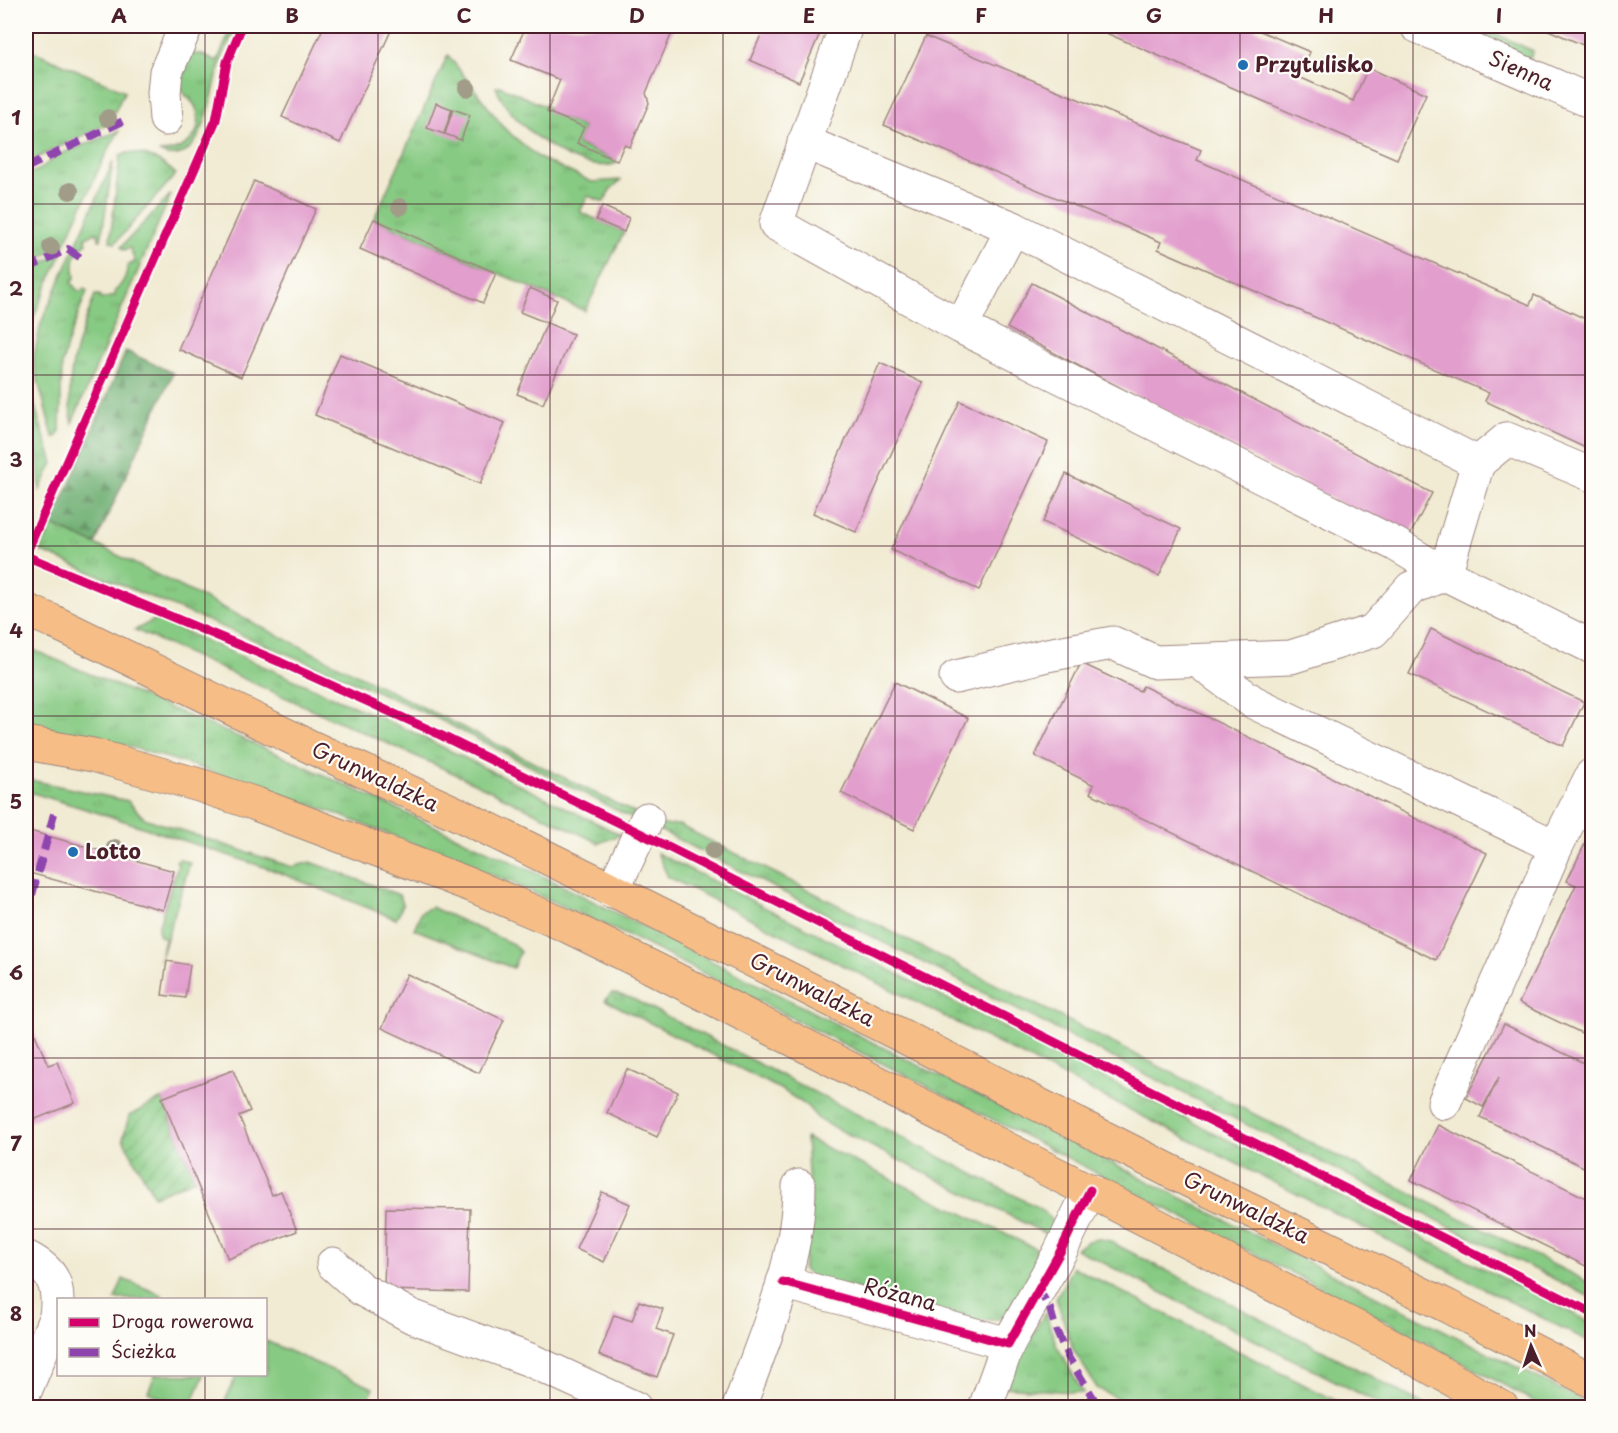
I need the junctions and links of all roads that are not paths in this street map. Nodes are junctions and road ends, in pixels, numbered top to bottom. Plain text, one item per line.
1 (186, 26) edge
2 (846, 26) edge
3 (1417, 26) edge
4 (1593, 102) edge
5 (166, 119) dead end
6 (804, 142) junction
7 (1013, 228) junction
8 (961, 327) junction
9 (1478, 463) junction
10 (1593, 475) edge
11 (1444, 574) junction
12 (26, 610) edge
13 (1593, 647) edge
14 (1199, 662) junction
15 (956, 677) dead end
16 (26, 743) edge
17 (1593, 775) edge
18 (647, 819) dead end
19 (1556, 847) junction
20 (612, 891) junction
21 (1444, 1103) dead end
22 (799, 1185) dead end
23 (1090, 1190) junction
24 (26, 1257) edge
25 (333, 1264) dead end
26 (783, 1282) junction
27 (58, 1298) edge
28 (57, 1310) edge
29 (1008, 1344) junction
30 (1593, 1381) edge
31 (26, 1389) edge
32 (635, 1407) edge
33 (738, 1407) edge
34 (985, 1407) edge
35 (1503, 1407) edge

1 - 5 street
2 - 6 street
3 - 4 street, Sienna
6 - 7 street
6 - 8 street
7 - 8 street
7 - 9 street
8 - 11 street
9 - 10 street
9 - 11 street
11 - 13 street
11 - 14 street
12 - 20 main road, Grunwaldzka
14 - 15 street
14 - 19 street
16 - 23 main road
17 - 19 street
18 - 20 street
19 - 21 street
20 - 30 main road, Grunwaldzka
22 - 26 street
23 - 29 street
23 - 35 main road
24 - 27 street
25 - 32 street
26 - 29 street, Różana
26 - 33 street
28 - 31 street
29 - 34 street

